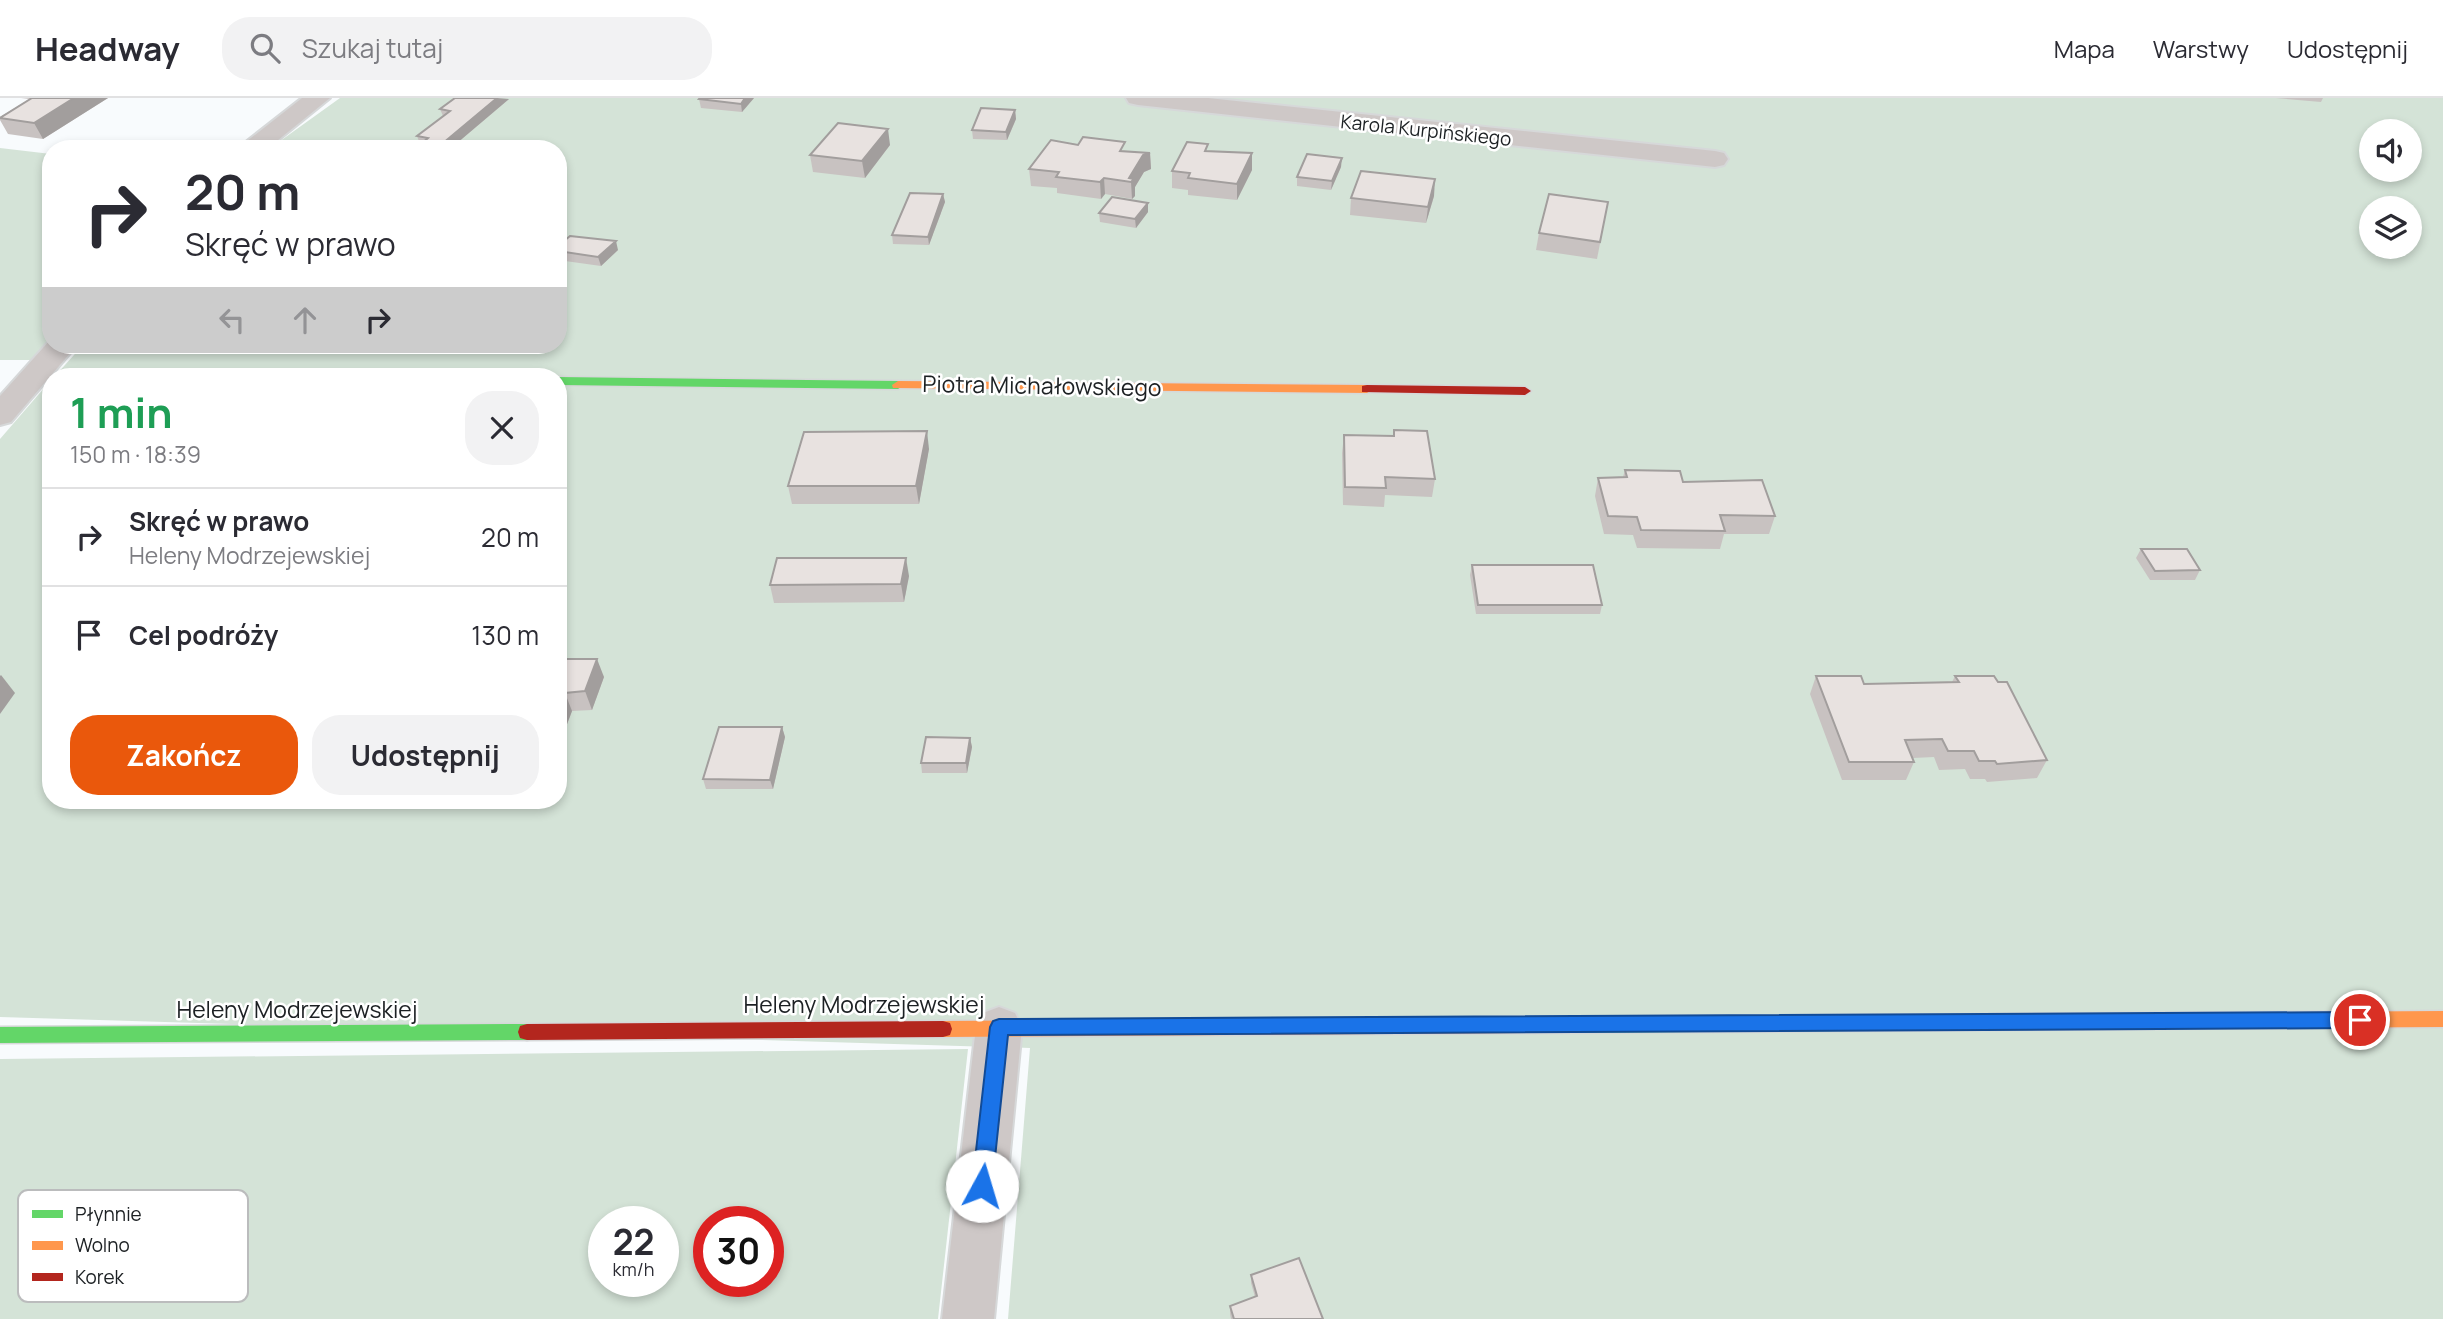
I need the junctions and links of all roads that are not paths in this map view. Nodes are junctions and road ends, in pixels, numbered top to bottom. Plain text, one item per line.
1 (318, 98) edge
2 (1138, 98) edge
3 (262, 140) edge
4 (1714, 159) dead end
5 (0, 376) edge
6 (42, 376) edge
7 (42, 377) edge
8 (567, 381) edge
9 (1525, 391) dead end
10 (0, 415) edge
11 (2443, 1020) edge
12 (999, 1027) junction
13 (0, 1035) edge
14 (968, 1319) edge

1 - 3 street
2 - 4 street, Karola Kurpińskiego
5 - 6 street
7 - 10 street
8 - 9 street, Piotra Michałowskiego
11 - 12 street, Heleny Modrzejewskiej
12 - 13 street, Heleny Modrzejewskiej
12 - 14 street

